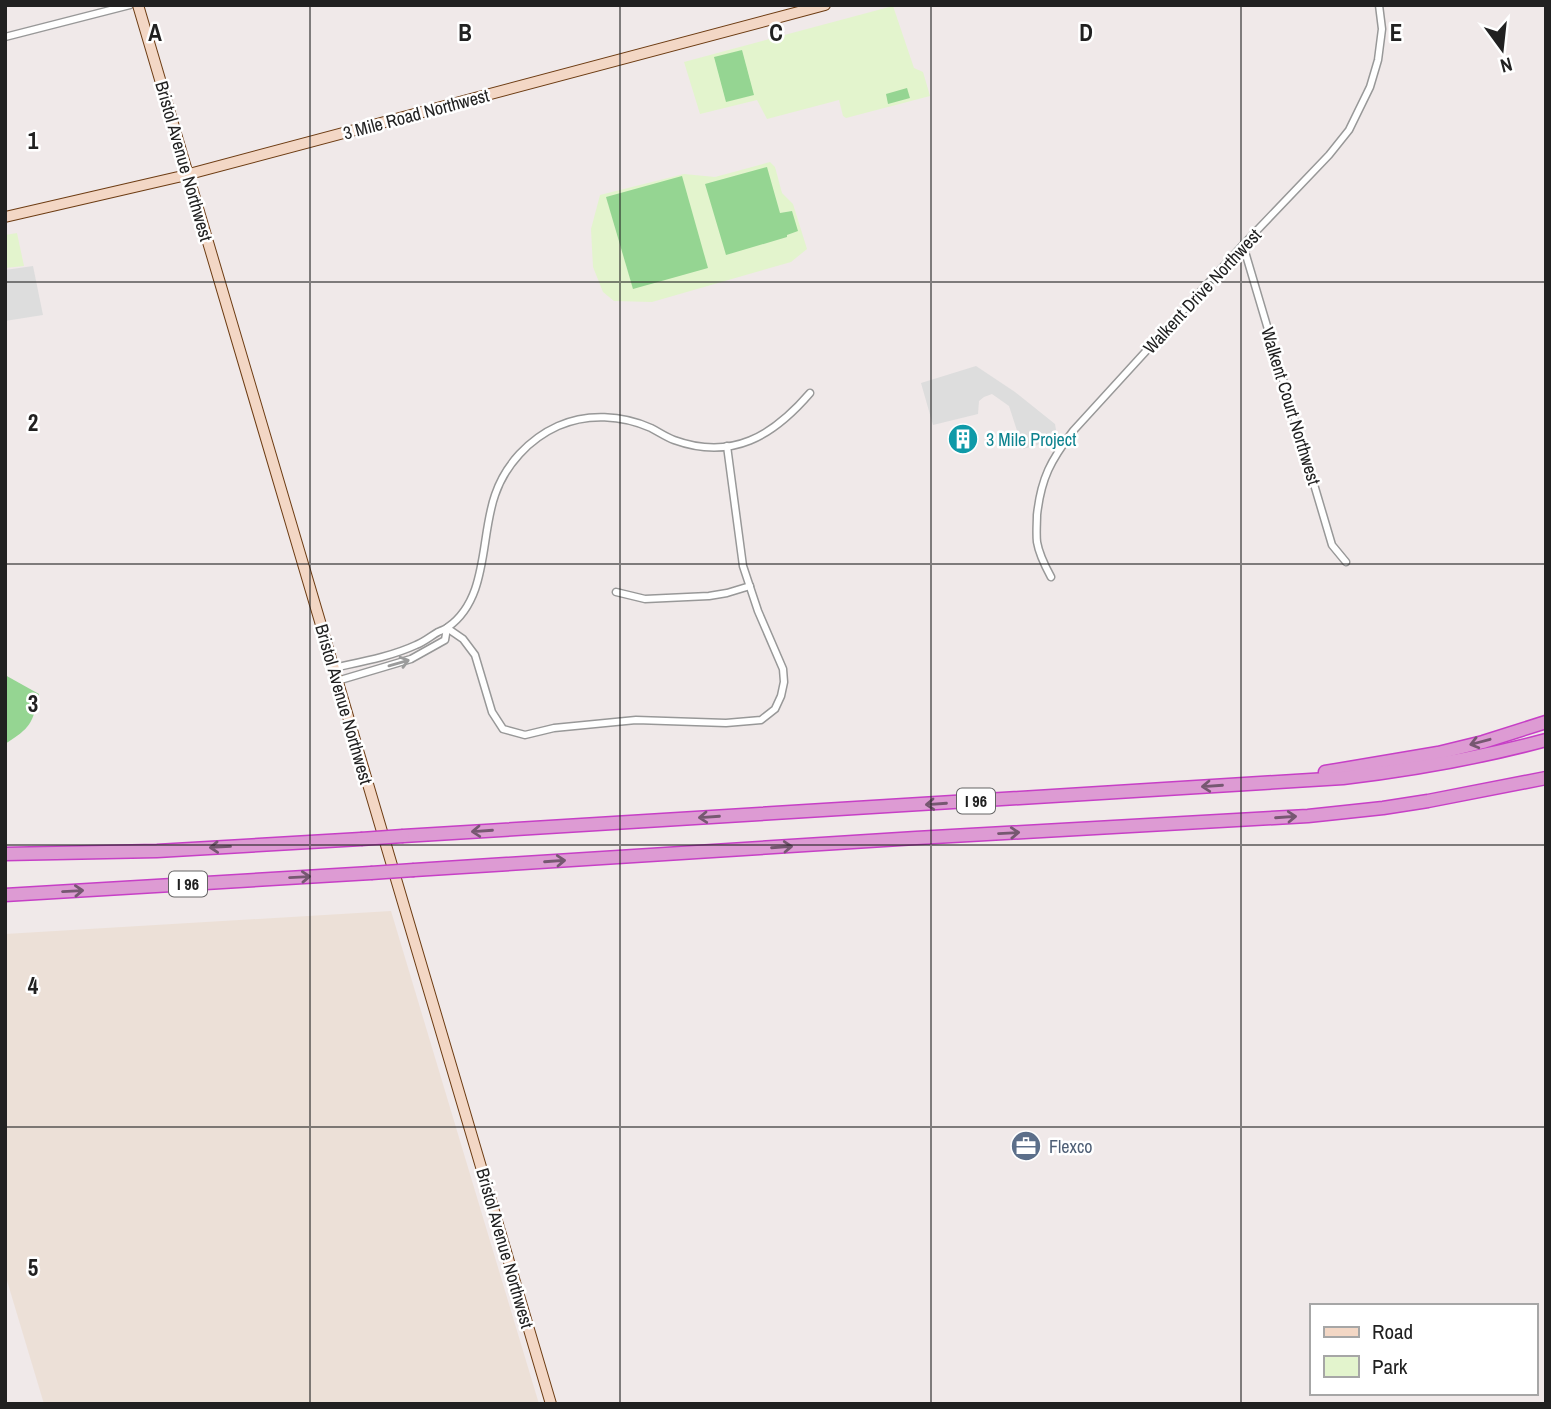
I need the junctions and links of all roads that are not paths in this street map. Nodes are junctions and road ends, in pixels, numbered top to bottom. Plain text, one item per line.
1 (130, 5) edge
2 (138, 5) edge
3 (825, 5) edge
4 (1380, 5) edge
5 (5, 37) edge
6 (188, 174) junction
7 (5, 217) edge
8 (1243, 245) junction
9 (810, 393) dead end
10 (727, 446) junction
11 (1346, 562) dead end
12 (1051, 577) dead end
13 (750, 586) junction
14 (616, 592) dead end
15 (447, 628) junction
16 (333, 668) junction
17 (337, 681) junction
18 (1546, 722) edge
19 (1546, 740) edge
20 (1546, 777) edge
21 (1251, 784) junction
22 (5, 854) edge
23 (5, 895) edge
24 (551, 1404) edge

1 - 5 street
2 - 6 street, Bristol Avenue Northwest
3 - 6 street, 3 Mile Road Northwest
4 - 8 street, Walkent Drive Northwest
6 - 7 street, 3 Mile Road Northwest
6 - 16 street, Bristol Avenue Northwest
8 - 11 street, Walkent Court Northwest
8 - 12 street, Walkent Drive Northwest
9 - 10 street
10 - 13 street
10 - 15 street
13 - 14 street
13 - 15 street
15 - 16 street
17 -> 15 street
16 - 17 street, Bristol Avenue Northwest
17 - 24 street, Bristol Avenue Northwest
18 -> 21 highway
19 - 21 highway, I 96
23 -> 20 highway, I 96, bridge
21 -> 22 highway, I 96, bridge

